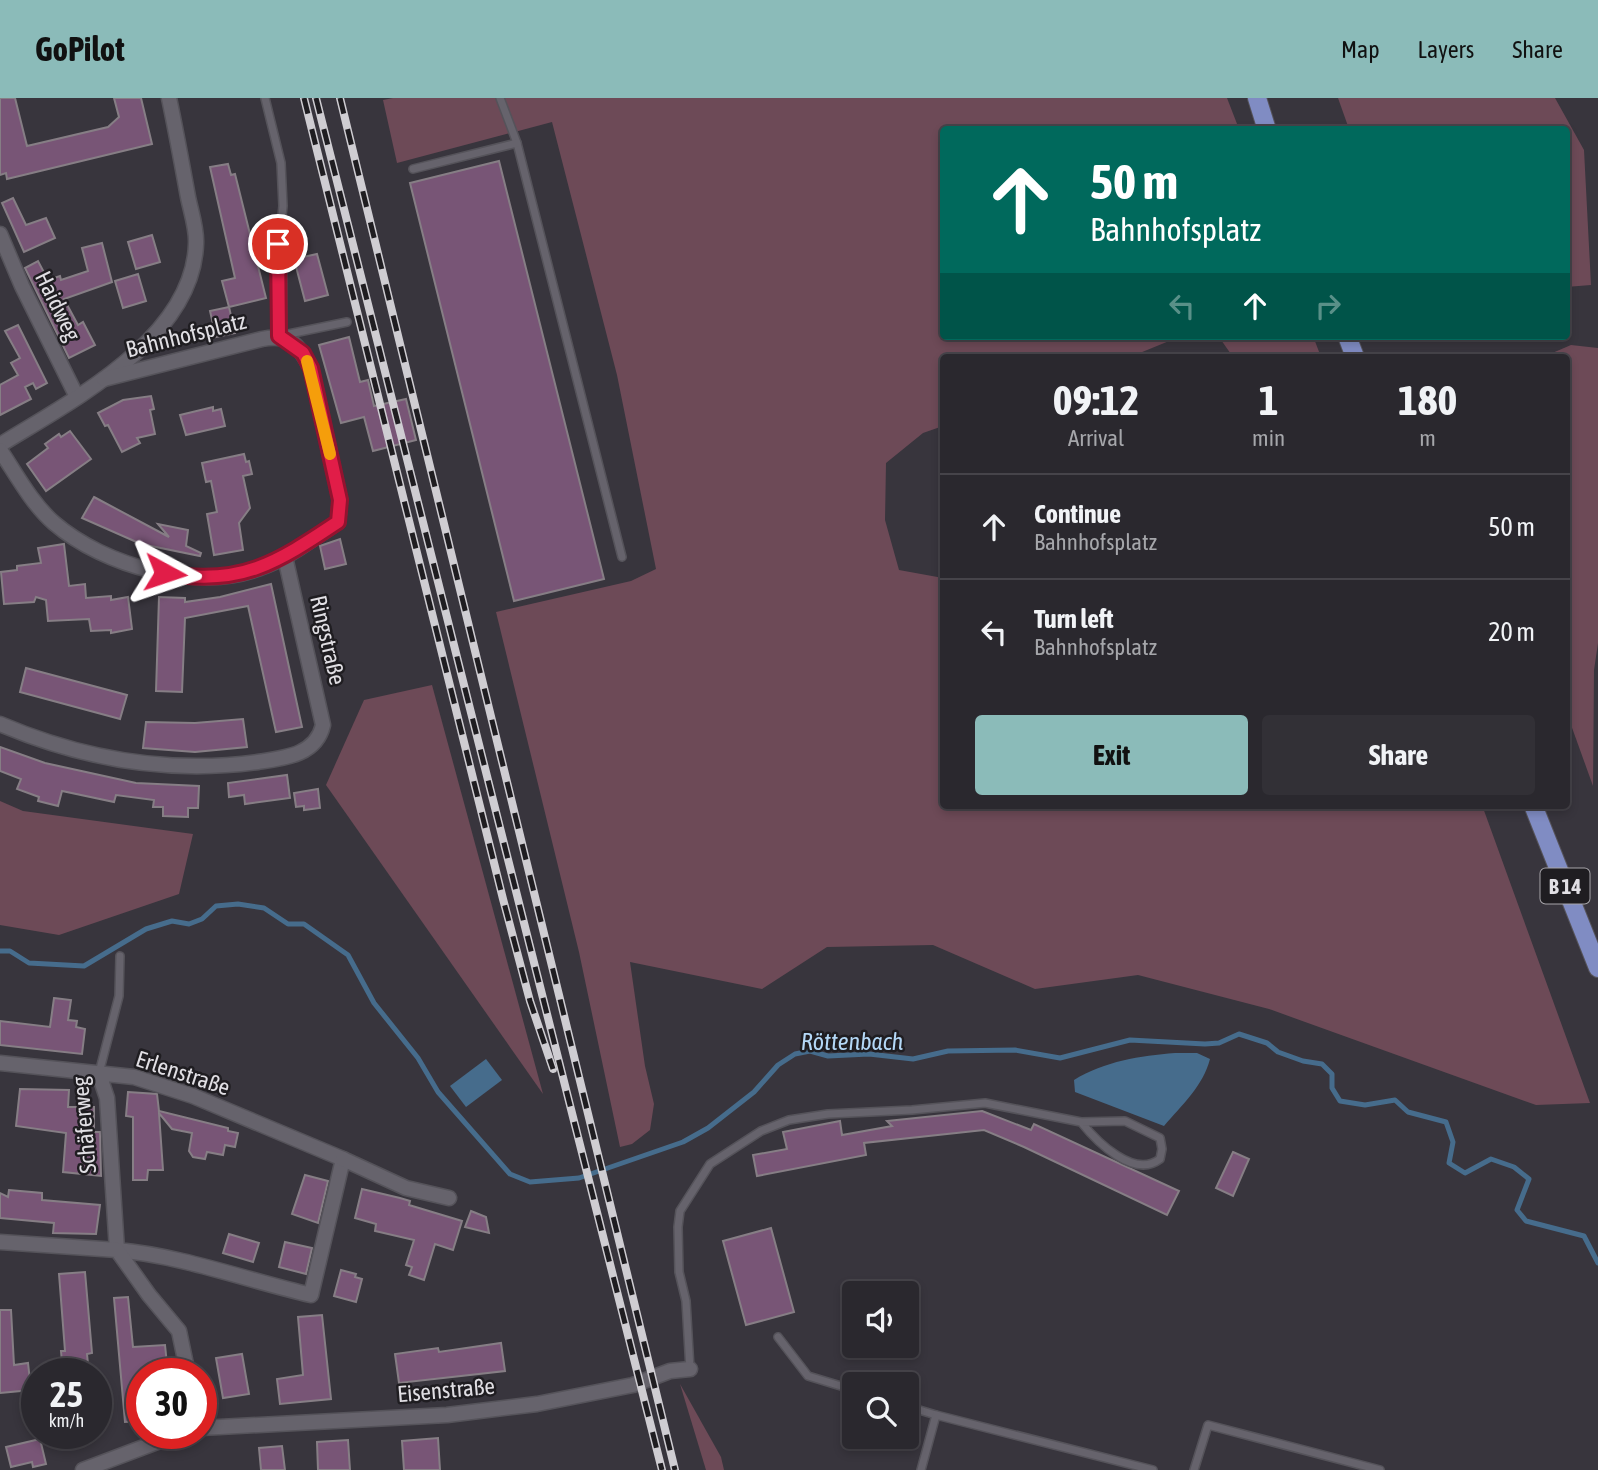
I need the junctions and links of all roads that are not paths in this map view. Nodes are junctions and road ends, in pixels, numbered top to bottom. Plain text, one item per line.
1 (169, 98) edge
2 (265, 98) edge
3 (500, 98) edge
4 (1257, 98) edge
5 (1266, 126) edge
6 (517, 143) junction
7 (413, 169) dead end
8 (0, 234) edge
9 (278, 244) joint
10 (347, 323) dead end
11 (279, 336) junction
12 (104, 379) junction
13 (77, 397) junction
14 (0, 448) edge
15 (285, 557) junction
16 (622, 557) dead end
17 (0, 724) edge
18 (1535, 809) edge
19 (120, 956) dead end
20 (1598, 968) edge
21 (0, 1063) edge
22 (99, 1074) junction
23 (1081, 1122) junction
24 (343, 1159) junction
25 (449, 1198) dead end
26 (0, 1242) edge
27 (117, 1250) junction
28 (778, 1337) dead end
29 (185, 1358) edge
30 (690, 1369) joint
31 (842, 1386) edge
32 (919, 1410) edge
33 (936, 1415) junction
34 (217, 1427) edge
35 (139, 1449) edge
36 (83, 1470) edge
37 (921, 1470) edge
38 (1153, 1470) edge
39 (1194, 1470) edge
40 (1380, 1470) edge

1 - 12 street
2 - 9 lane
3 - 6 lane
4 - 5 main road
6 - 7 lane
6 - 16 lane
8 - 13 street, Haidweg
9 - 11 street, Bahnhofsplatz
10 - 11 lane
11 - 12 street, Bahnhofsplatz
11 - 15 street, Bahnhofsplatz
12 - 13 street
13 - 14 street
14 - 15 street
15 - 17 street, Ringstraße
18 - 20 main road, B 14
19 - 22 lane, Schäferweg
21 - 22 street, Erlenstraße
22 - 24 street, Erlenstraße
22 - 27 street, Schäferweg
23 - 23 lane
23 - 30 lane
24 - 25 street, Erlenstraße
24 - 27 street
26 - 27 street
27 - 29 street
28 - 31 lane
30 - 34 street, Eisenstraße
32 - 33 lane
33 - 37 lane
33 - 38 lane
35 - 36 street
39 - 40 lane

